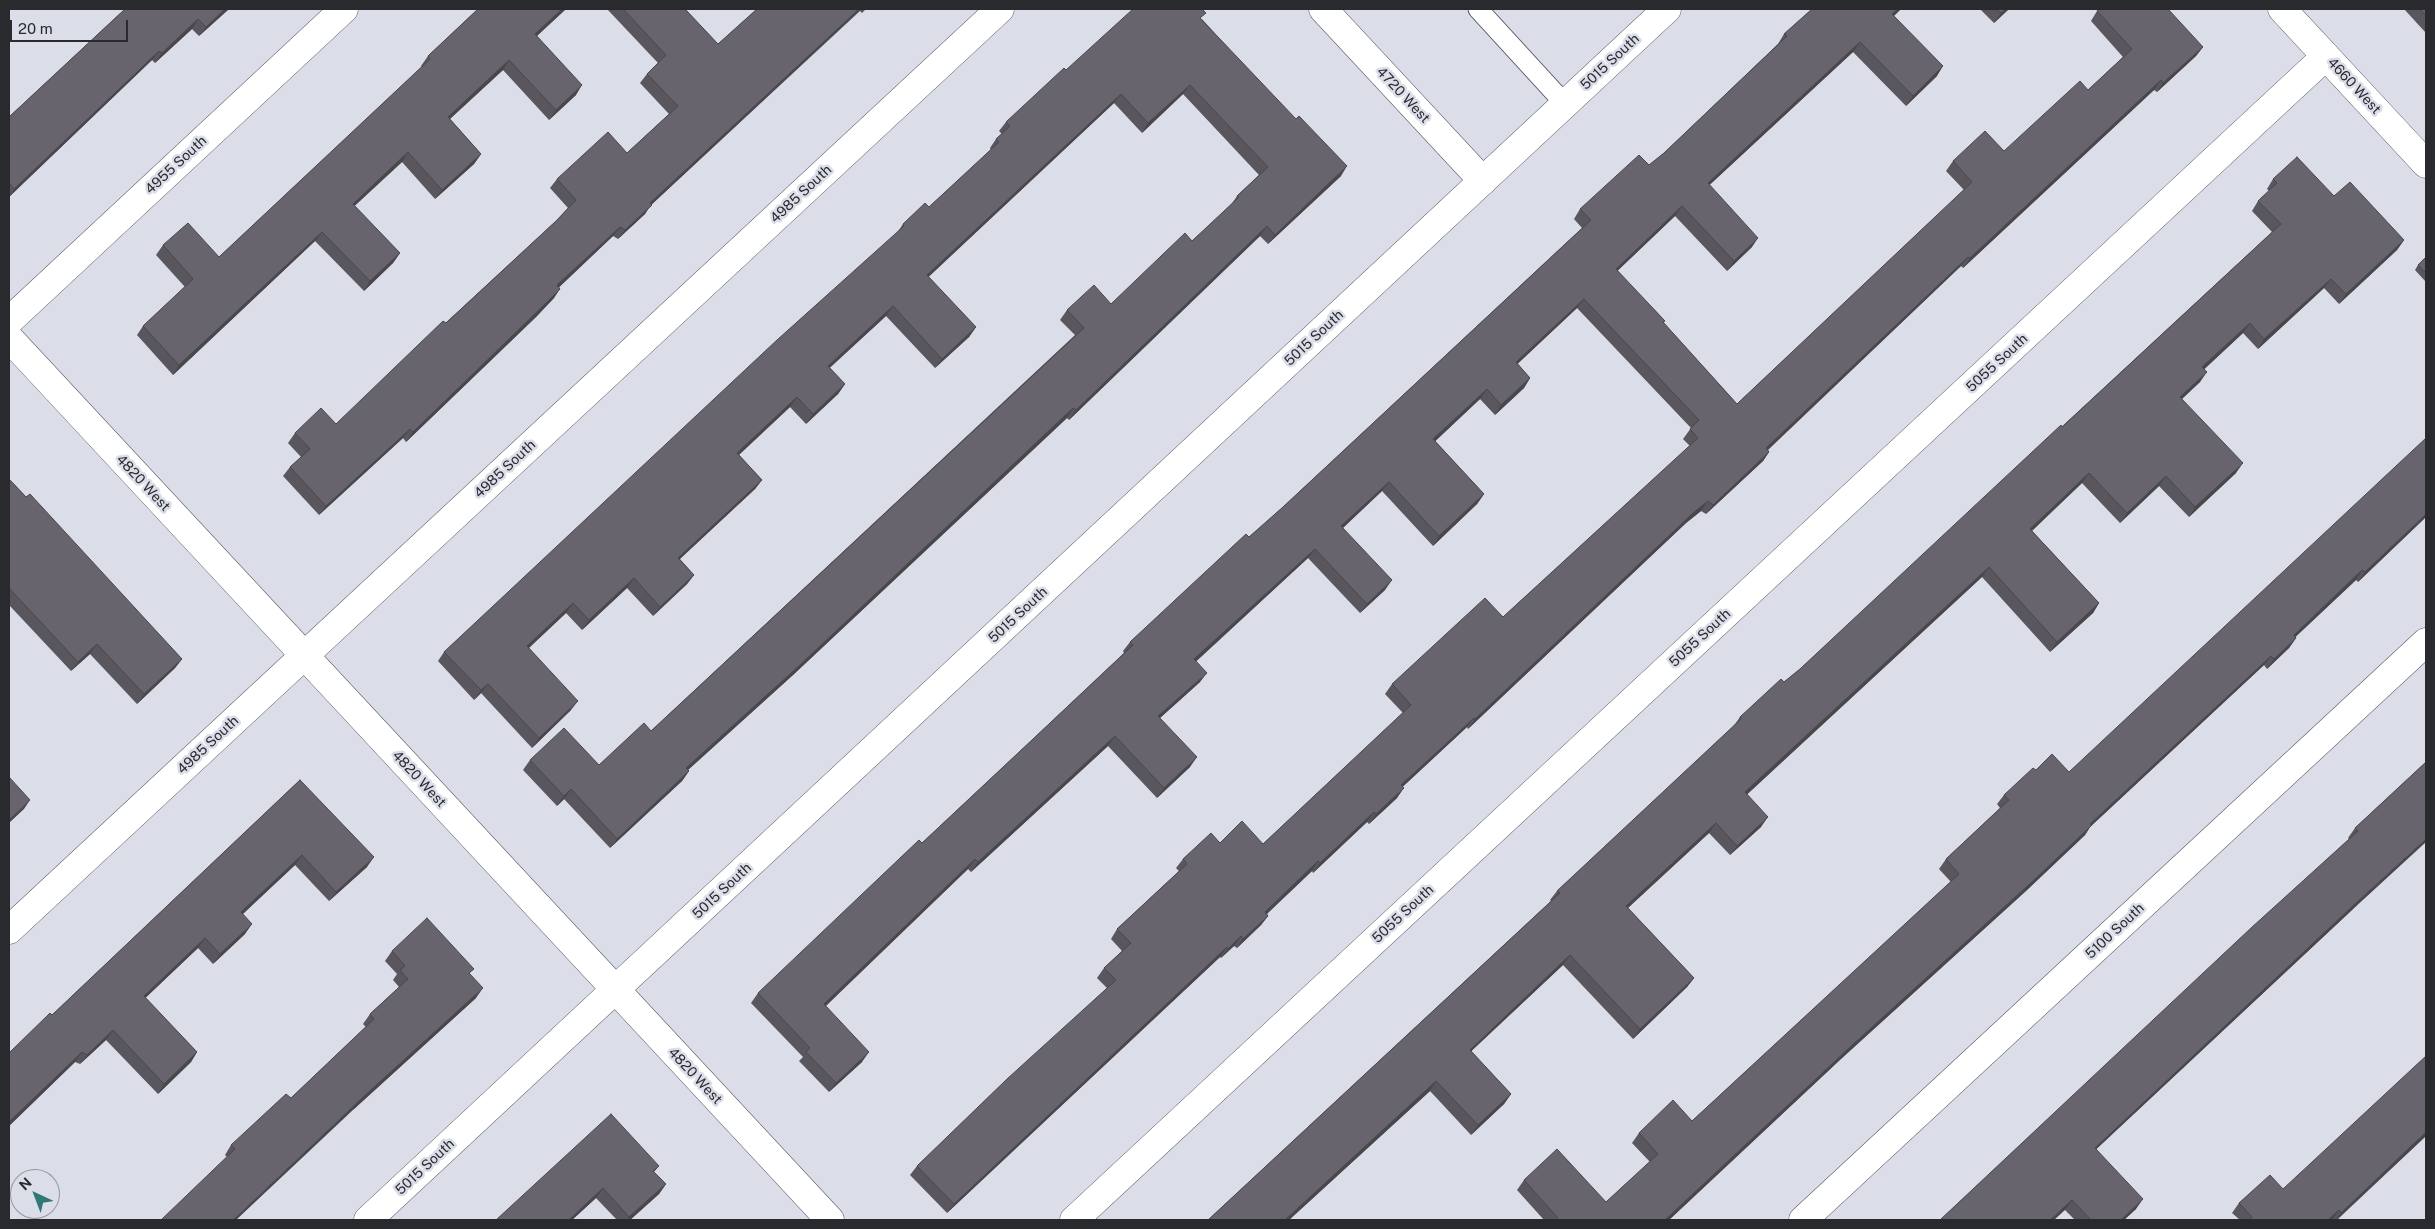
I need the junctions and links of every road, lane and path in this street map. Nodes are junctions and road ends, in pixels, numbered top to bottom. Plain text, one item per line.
1 (344, 9) edge
2 (1000, 9) edge
3 (1323, 9) edge
4 (1478, 9) edge
5 (1667, 9) edge
6 (2282, 9) edge
7 (2326, 56) junction
8 (1565, 104) junction
9 (2426, 164) edge
10 (1483, 181) junction
11 (9, 321) edge
12 (9, 338) edge
13 (2426, 642) edge
14 (304, 656) junction
15 (9, 930) edge
16 (616, 990) junction
17 (368, 1220) edge
18 (830, 1220) edge
19 (1074, 1220) edge
20 (1803, 1220) edge

1 - 11 street, 4955 South
2 - 14 street, 4985 South
3 - 10 street, 4720 West
4 - 8 lane
5 - 8 street, 5015 South
6 - 7 street, 4660 West
7 - 9 street, 4660 West
7 - 19 street, 5055 South
8 - 10 street, 5015 South
10 - 16 street, 5015 South
12 - 14 street, 4820 West
13 - 20 street, 5100 South
14 - 15 street, 4985 South
14 - 16 street, 4820 West
16 - 17 street, 5015 South
16 - 18 street, 4820 West

